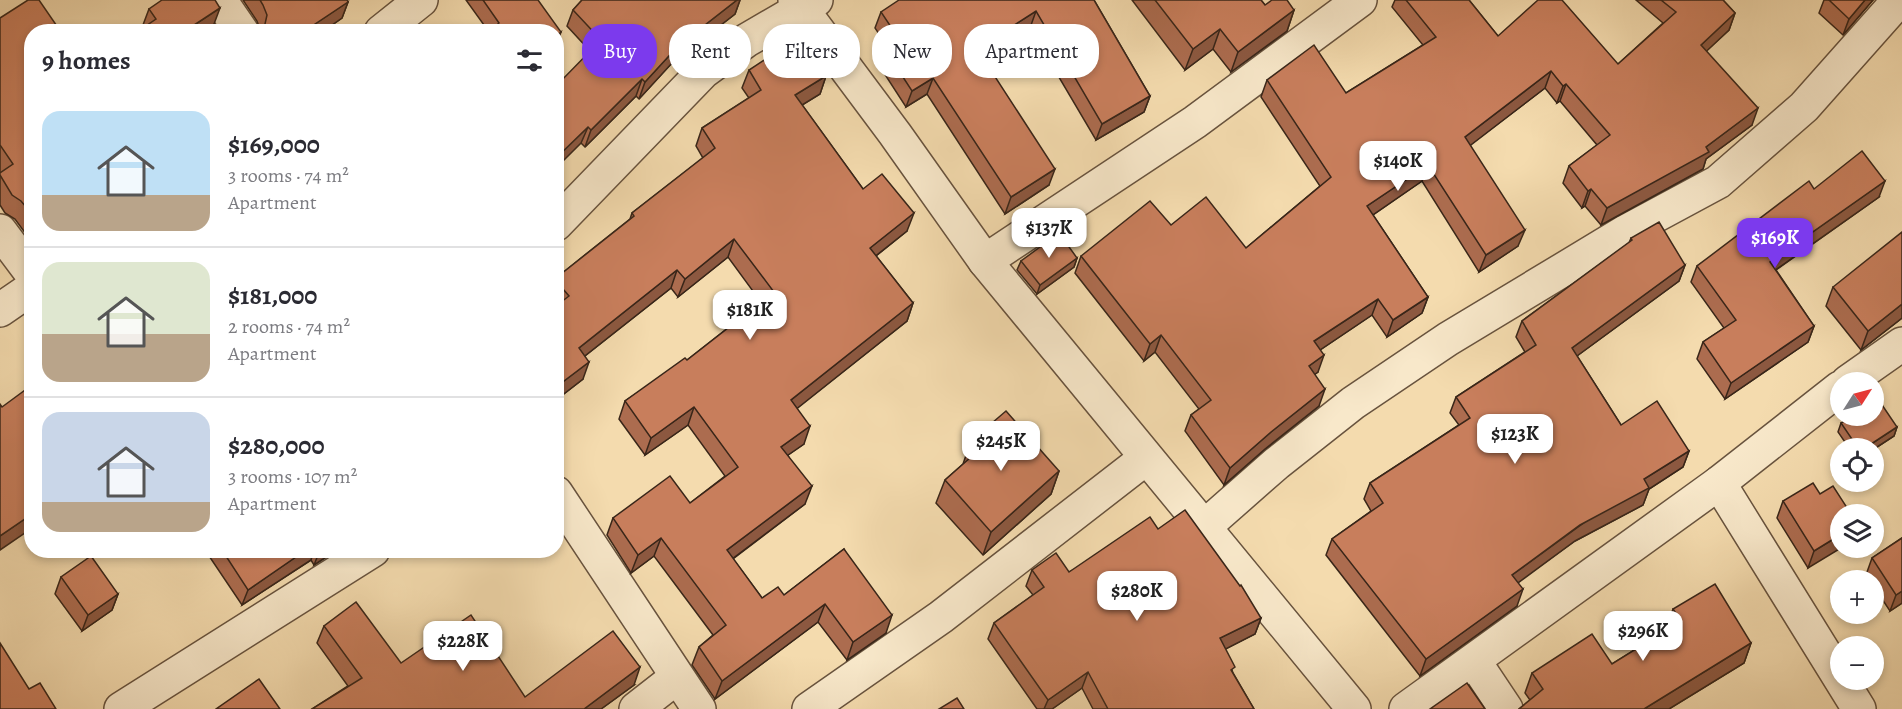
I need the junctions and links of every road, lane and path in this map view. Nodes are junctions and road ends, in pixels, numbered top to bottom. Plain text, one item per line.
1 (220, 0) edge
2 (421, 0) edge
3 (1360, 0) edge
4 (1899, 0) edge
5 (805, 3) edge
6 (236, 24) edge
7 (391, 24) edge
8 (564, 216) edge
9 (0, 231) edge
10 (985, 261) junction
11 (24, 263) edge
12 (24, 294) edge
13 (0, 310) edge
14 (1902, 344) edge
15 (1862, 372) edge
16 (1830, 396) edge
17 (1146, 459) junction
18 (1719, 483) junction
19 (564, 505) edge
20 (1203, 528) junction
21 (360, 558) edge
22 (1474, 661) junction
23 (677, 677) junction
24 (121, 709) edge
25 (636, 709) edge
26 (699, 709) edge
27 (809, 709) edge
28 (1354, 709) edge
29 (1406, 709) edge
30 (1506, 709) edge
31 (1859, 709) edge

1 - 6 street
2 - 7 street
3 - 10 street
4 - 20 street
5 - 8 street
5 - 10 street
9 - 11 street
10 - 17 street
12 - 13 street
14 - 15 street
16 - 18 street
17 - 20 street
17 - 27 street
18 - 22 street
18 - 31 street
19 - 23 street
20 - 28 street
21 - 24 street
22 - 29 street
22 - 30 street
23 - 25 street
23 - 26 street

